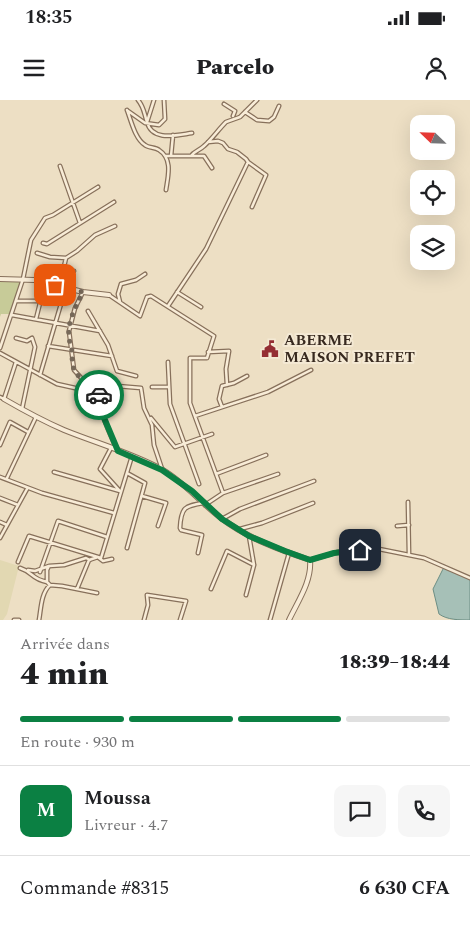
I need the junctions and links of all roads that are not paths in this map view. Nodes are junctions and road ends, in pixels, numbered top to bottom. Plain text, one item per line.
1 (138, 100) edge
2 (154, 100) edge
3 (164, 100) edge
4 (258, 100) edge
5 (224, 104) dead end
6 (279, 106) dead end
7 (245, 112) junction
8 (233, 116) junction
9 (242, 116) junction
10 (229, 120) junction
11 (147, 124) junction
12 (192, 132) dead end
13 (173, 135) junction
14 (208, 142) junction
15 (166, 156) junction
16 (171, 156) junction
17 (191, 156) junction
18 (248, 162) junction
19 (60, 166) dead end
20 (212, 168) dead end
21 (98, 187) dead end
22 (166, 190) dead end
23 (74, 202) junction
24 (114, 202) dead end
25 (252, 207) dead end
26 (80, 223) junction
27 (115, 226) dead end
28 (43, 244) dead end
29 (36, 253) dead end
30 (66, 258) junction
31 (74, 270) dead end
32 (63, 271) junction
33 (145, 274) dead end
34 (0, 279) edge
35 (23, 279) junction
36 (35, 280) junction
37 (45, 283) junction
38 (66, 287) junction
39 (83, 292) junction
40 (178, 292) junction
41 (109, 295) joint
42 (41, 300) junction
43 (16, 301) junction
44 (120, 302) junction
45 (168, 306) junction
46 (202, 307) dead end
47 (88, 311) dead end
48 (12, 315) junction
49 (36, 319) junction
50 (55, 324) junction
51 (69, 326) junction
52 (100, 331) junction
53 (16, 338) dead end
54 (48, 346) junction
55 (0, 348) edge
56 (72, 350) junction
57 (208, 352) junction
58 (0, 353) edge
59 (112, 356) junction
60 (16, 362) junction
61 (168, 362) dead end
62 (30, 369) junction
63 (311, 370) dead end
64 (40, 375) junction
65 (136, 376) dead end
66 (247, 376) dead end
67 (104, 384) junction
68 (227, 385) junction
69 (152, 387) dead end
70 (169, 387) junction
71 (76, 388) dead end
72 (2, 398) edge
73 (222, 407) junction
74 (22, 409) junction
75 (148, 415) junction
76 (195, 416) junction
77 (36, 417) junction
78 (28, 432) junction
79 (212, 434) dead end
80 (202, 437) junction
81 (184, 444) junction
82 (0, 445) edge
83 (111, 448) junction
84 (118, 451) junction
85 (266, 455) dead end
86 (132, 456) junction
87 (162, 470) junction
88 (54, 472) dead end
89 (126, 473) junction
90 (216, 474) junction
91 (278, 474) dead end
92 (0, 476) edge
93 (7, 478) junction
94 (314, 481) dead end
95 (199, 484) dead end
96 (27, 488) junction
97 (120, 491) junction
98 (223, 493) junction
99 (142, 496) junction
100 (0, 498) edge
101 (408, 502) dead end
102 (313, 503) dead end
103 (204, 504) junction
104 (18, 505) junction
105 (114, 513) junction
106 (222, 519) junction
107 (0, 522) edge
108 (7, 525) junction
109 (409, 525) junction
110 (158, 526) dead end
111 (397, 526) dead end
112 (240, 530) junction
113 (249, 536) junction
114 (107, 537) junction
115 (0, 538) edge
116 (51, 542) junction
117 (127, 548) dead end
118 (198, 553) dead end
119 (289, 553) junction
120 (409, 555) junction
121 (98, 557) junction
122 (112, 559) dead end
123 (90, 560) junction
124 (310, 560) junction
125 (18, 562) dead end
126 (254, 565) junction
127 (50, 566) junction
128 (20, 568) dead end
129 (28, 570) junction
130 (41, 571) junction
131 (46, 578) junction
132 (470, 578) edge
133 (48, 584) junction
134 (77, 589) junction
135 (211, 589) dead end
136 (97, 593) dead end
137 (246, 595) dead end
138 (14, 620) edge
139 (20, 620) edge
140 (39, 620) edge
141 (144, 620) edge
142 (180, 620) edge
143 (270, 620) edge
144 (289, 620) edge

1 - 11 street
2 - 11 street
3 - 11 street
4 - 7 street
5 - 8 street
6 - 7 street
7 - 9 street
8 - 9 street
8 - 10 street
9 - 10 street
10 - 14 street
11 - 13 street
11 - 15 street
12 - 13 street
13 - 16 street
14 - 17 street
14 - 18 street
15 - 16 street
15 - 22 street
16 - 17 street
17 - 20 street
18 - 25 street
18 - 40 street
19 - 23 street
21 - 23 street
23 - 26 street
23 - 35 street
24 - 26 street
26 - 28 street
27 - 30 street
29 - 30 street
30 - 32 street
31 - 32 street
32 - 36 street
33 - 44 street
34 - 35 street
35 - 36 street
35 - 43 street
36 - 37 street
37 - 38 street
37 - 42 street
38 - 39 street
38 - 50 street
39 - 41 street
39 - 51 street
40 - 45 street
40 - 46 street
41 - 44 street
42 - 43 street
42 - 49 street
43 - 48 street
44 - 45 street
45 - 57 street
47 - 52 street
48 - 49 street
48 - 55 street
49 - 50 street
50 - 51 street
50 - 54 street
51 - 52 street
51 - 56 street
52 - 59 street
53 - 62 street
54 - 56 street
54 - 64 street
56 - 59 street
56 - 67 street
57 - 68 street
57 - 76 street
58 - 60 street
59 - 65 street
60 - 62 street
60 - 72 street
61 - 70 street
62 - 64 street
62 - 74 street
63 - 73 street
64 - 71 street
66 - 68 street
67 - 75 street
67 - 84 street
68 - 73 street
69 - 70 street
70 - 81 street
72 - 74 street
73 - 76 street
74 - 77 street
75 - 81 street
75 - 87 street
76 - 80 street
77 - 78 street
77 - 83 street
78 - 82 street
78 - 93 street
79 - 80 street
80 - 81 street
80 - 90 street
81 - 95 street
83 - 84 street
83 - 97 street
84 - 86 street
85 - 90 street
86 - 87 street
86 - 89 street
87 - 103 street
88 - 97 street
89 - 97 street
89 - 99 street
90 - 98 street
91 - 98 street
92 - 93 street
93 - 96 street
94 - 106 street
96 - 104 street
96 - 105 street
97 - 105 street
98 - 103 street
99 - 110 street
99 - 117 street
100 - 104 street
101 - 109 street
102 - 112 street
103 - 106 street
103 - 118 street
104 - 108 street
105 - 114 street
106 - 112 street
107 - 108 street
108 - 115 street
109 - 111 street
109 - 120 street
112 - 113 street
113 - 119 street
113 - 126 street
114 - 116 street
114 - 121 street
116 - 121 street
116 - 125 street
116 - 130 street
119 - 124 street
119 - 143 street
120 - 124 street
120 - 132 street
121 - 122 street
121 - 123 street
123 - 127 street
123 - 134 street
124 - 144 street
126 - 135 street
126 - 137 street
127 - 130 street
127 - 131 street
128 - 129 street
129 - 130 street
129 - 133 street
130 - 131 street
131 - 133 street
133 - 134 street
133 - 140 street
134 - 136 street
138 - 139 street
141 - 142 street

